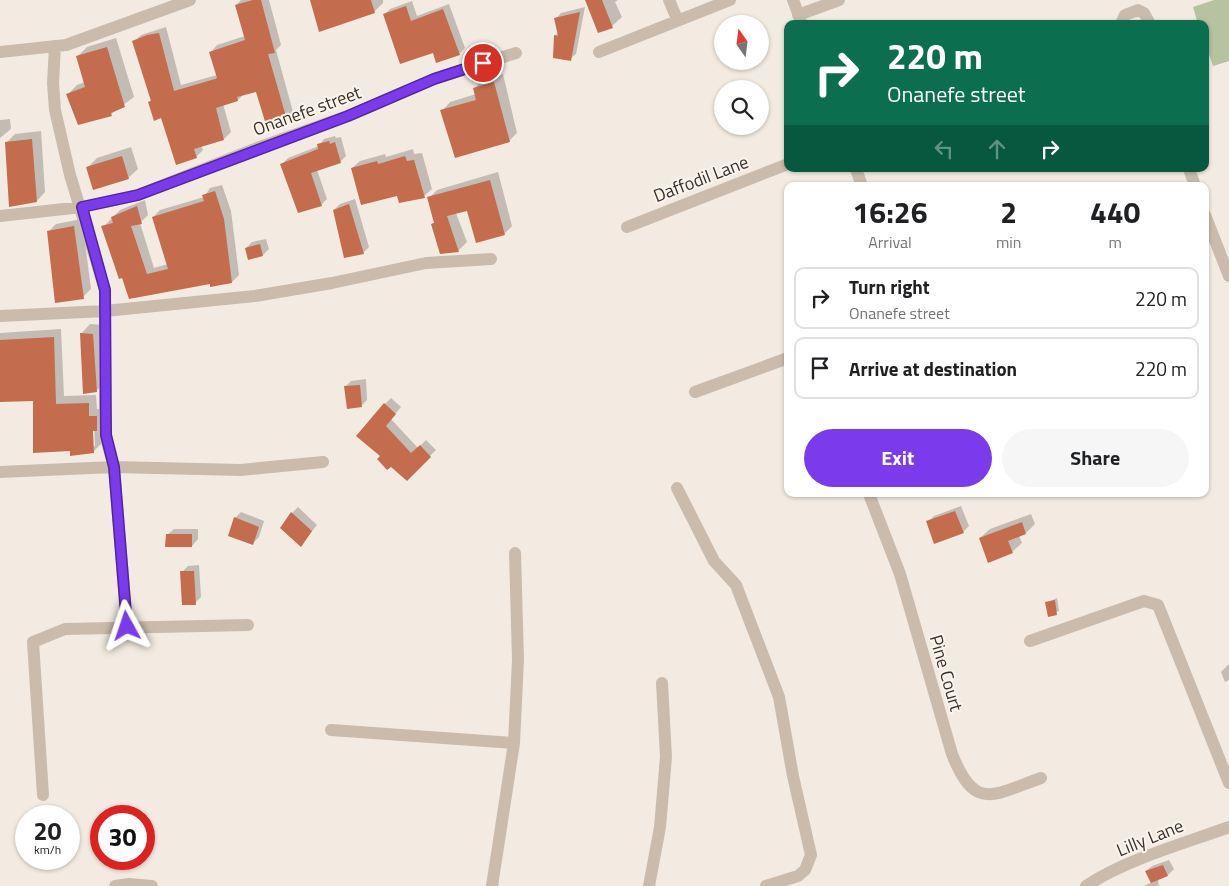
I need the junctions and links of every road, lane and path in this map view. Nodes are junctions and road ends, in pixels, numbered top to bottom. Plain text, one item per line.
1 (190, 0) edge
2 (669, 0) edge
3 (730, 0) edge
4 (793, 0) edge
5 (839, 0) edge
6 (677, 19) junction
7 (800, 20) edge
8 (1123, 20) edge
9 (1148, 20) edge
10 (55, 46) junction
11 (0, 52) edge
12 (599, 52) dead end
13 (516, 53) dead end
14 (784, 166) edge
15 (82, 207) junction
16 (0, 216) edge
17 (1209, 225) edge
18 (628, 227) dead end
19 (491, 259) dead end
20 (1229, 276) edge
21 (105, 311) junction
22 (0, 316) edge
23 (784, 359) edge
24 (695, 392) dead end
25 (323, 462) dead end
26 (114, 467) junction
27 (0, 472) edge
28 (677, 488) dead end
29 (870, 497) edge
30 (515, 554) dead end
31 (248, 625) dead end
32 (127, 626) junction
33 (1030, 641) dead end
34 (662, 683) dead end
35 (331, 730) dead end
36 (514, 743) junction
37 (1041, 778) dead end
38 (1229, 783) edge
39 (43, 795) dead end
40 (1229, 827) edge
41 (115, 886) edge
42 (152, 886) edge
43 (492, 886) edge
44 (649, 886) edge
45 (766, 886) edge
46 (1086, 886) edge

1 - 10 street
2 - 6 street
3 - 6 street
4 - 7 street
5 - 7 street
6 - 12 street
8 - 9 street
10 - 11 street
10 - 15 street
13 - 15 street, Onanefe street
14 - 18 street, Daffodil Lane
15 - 16 street, Onanefe street
15 - 21 street
17 - 20 street
19 - 21 street
21 - 22 street
21 - 26 street
23 - 24 street
25 - 26 street
26 - 27 street
26 - 32 street
28 - 45 street
29 - 37 street, Pine Court
30 - 36 street
31 - 32 street
32 - 39 street
33 - 38 street
34 - 44 street
35 - 36 street
36 - 43 street
40 - 46 street, Lilly Lane
41 - 42 street

